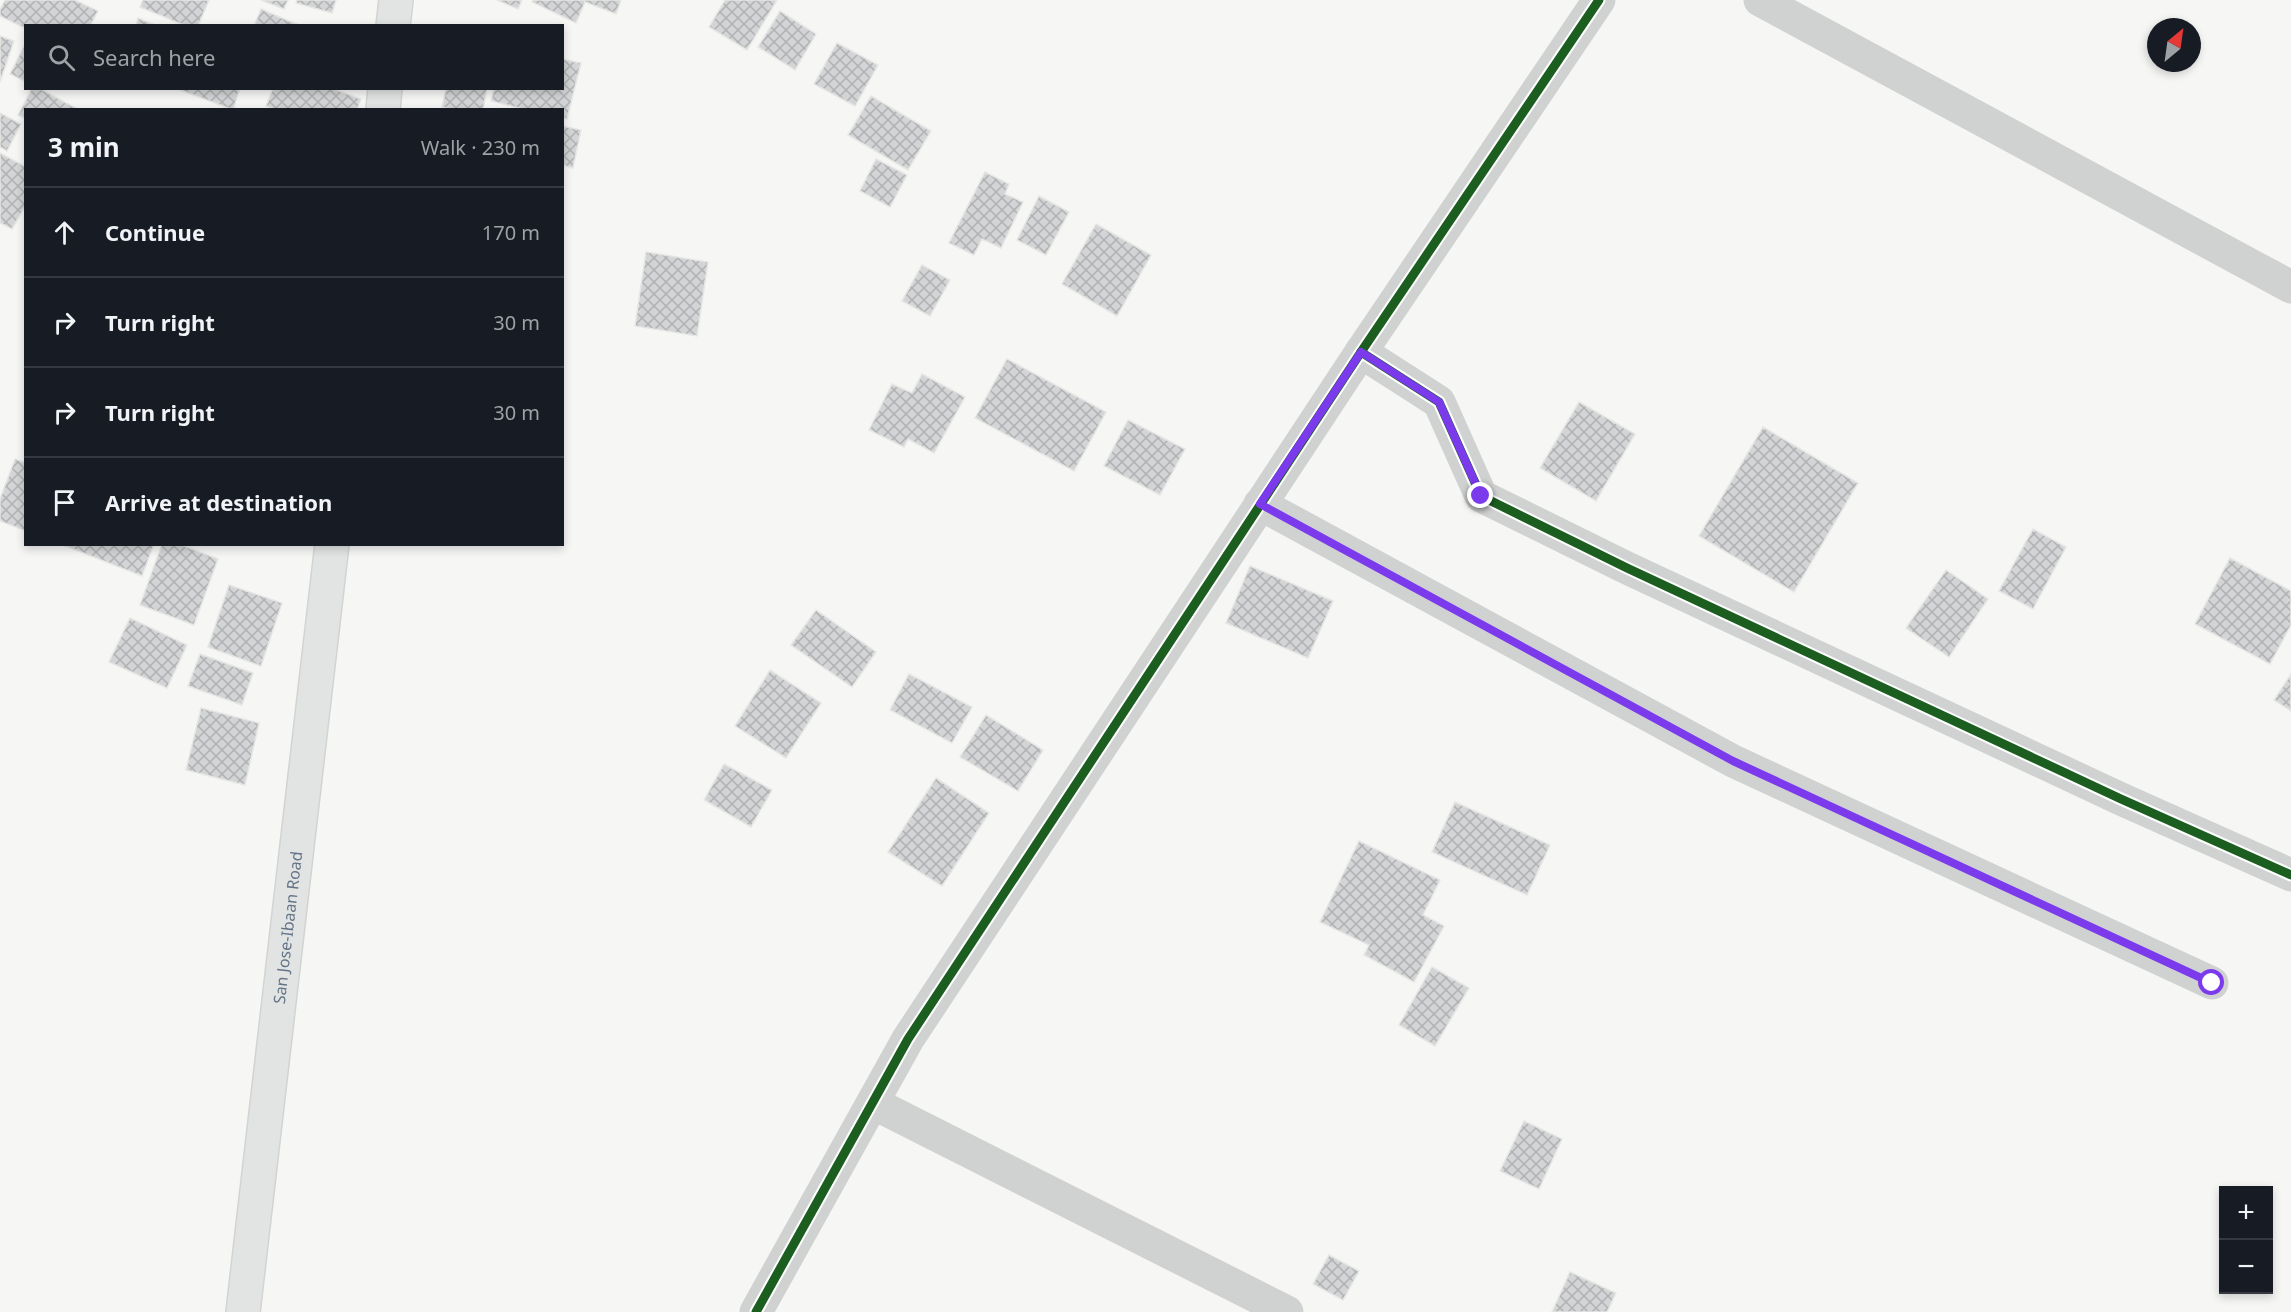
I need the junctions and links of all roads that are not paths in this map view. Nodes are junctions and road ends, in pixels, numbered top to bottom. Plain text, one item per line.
1 (396, 0) edge
2 (1599, 0) edge
3 (1760, 0) edge
4 (393, 24) edge
5 (385, 90) edge
6 (383, 108) edge
7 (2291, 287) edge
8 (1361, 352) junction
9 (1260, 504) junction
10 (332, 546) edge
11 (2291, 875) edge
12 (2212, 983) dead end
13 (873, 1103) junction
14 (243, 1312) edge
15 (756, 1312) edge
16 (1287, 1312) edge

1 - 4 main road
2 - 8 street
3 - 7 street
5 - 6 main road
8 - 9 street
8 - 11 street
9 - 12 street
9 - 13 street
10 - 14 main road, San Jose-Ibaan Road
13 - 15 street
13 - 16 street

